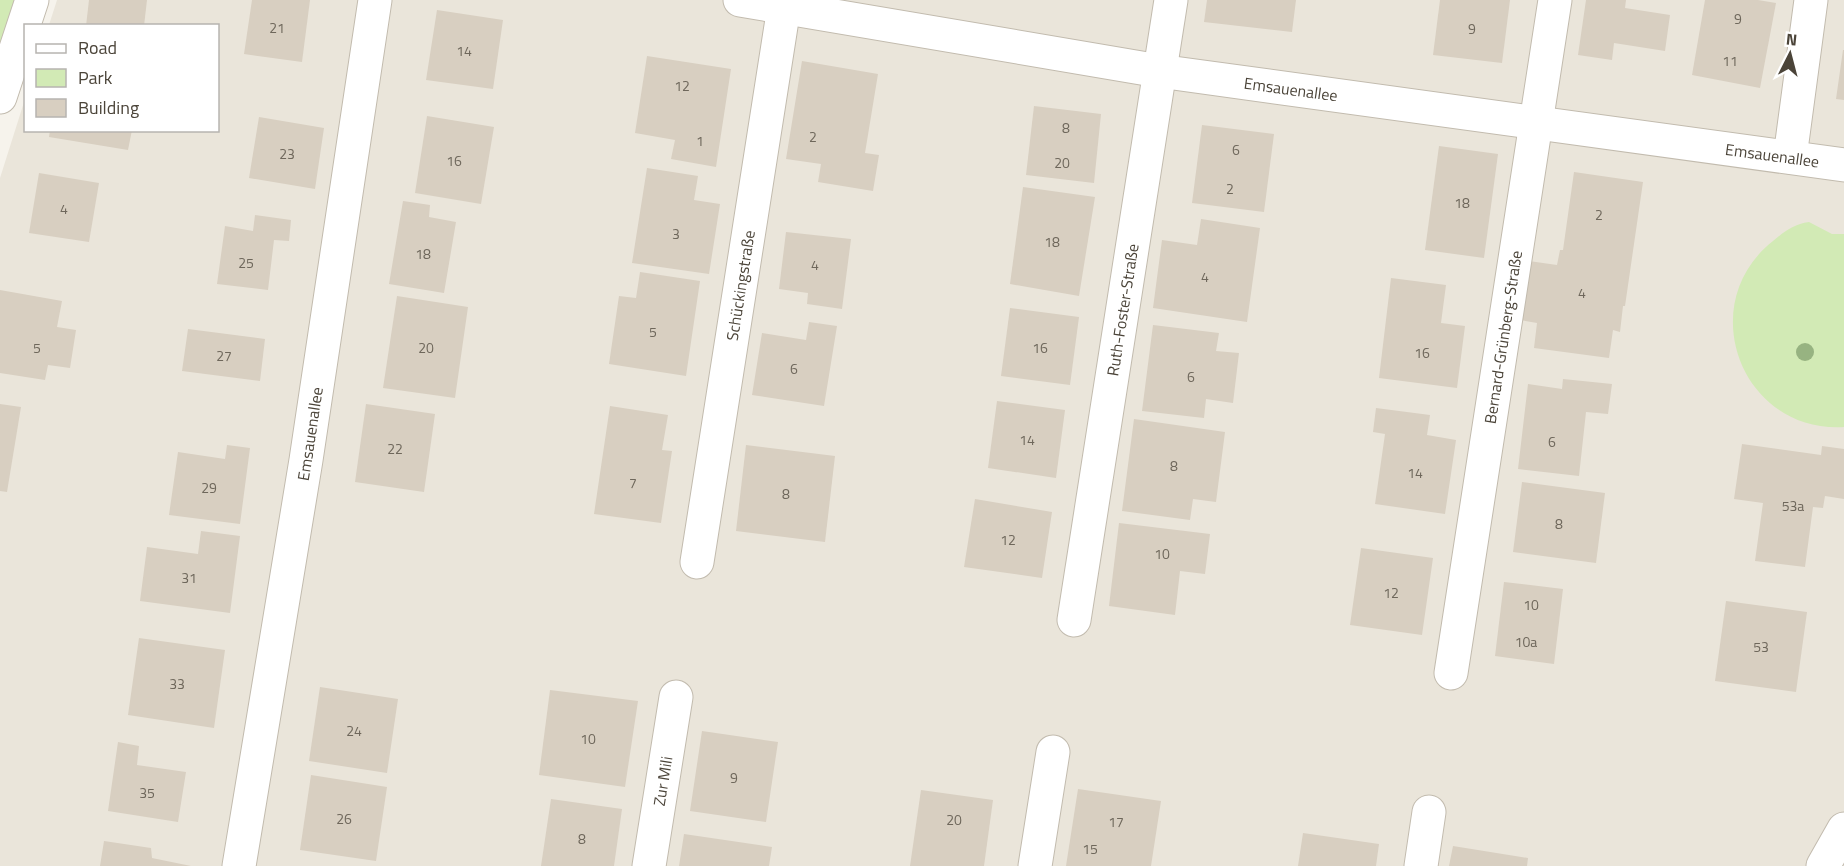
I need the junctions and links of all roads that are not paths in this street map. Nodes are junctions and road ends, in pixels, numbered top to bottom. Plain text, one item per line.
1 (32, 0) edge
2 (375, 0) edge
3 (740, 0) edge
4 (1171, 0) edge
5 (1555, 0) edge
6 (1811, 0) edge
7 (784, 7) junction
8 (24, 24) edge
9 (24, 24) edge
10 (1159, 71) junction
11 (0, 97) edge
12 (1537, 122) junction
13 (1790, 156) junction
14 (1844, 165) edge
15 (697, 562) dead end
16 (1074, 620) dead end
17 (1451, 673) dead end
18 (676, 697) dead end
19 (1053, 752) dead end
20 (1429, 812) dead end
21 (1844, 829) edge
22 (239, 866) edge
23 (649, 866) edge
24 (1035, 866) edge
25 (1421, 866) edge
26 (1823, 866) edge

1 - 8 street
2 - 22 street, Emsauenallee
3 - 7 street, Emsauenallee
4 - 10 street, Ruth-Foster-Straße
5 - 12 street, Bernard-Grünberg-Straße
6 - 13 street
7 - 10 street, Emsauenallee
7 - 15 street, Schückingstraße
9 - 11 street
10 - 12 street, Emsauenallee
10 - 16 street, Ruth-Foster-Straße
12 - 13 street, Emsauenallee
12 - 17 street, Bernard-Grünberg-Straße
13 - 14 street, Emsauenallee
18 - 23 street, Zur Mili
19 - 24 street
20 - 25 street
21 - 26 street

